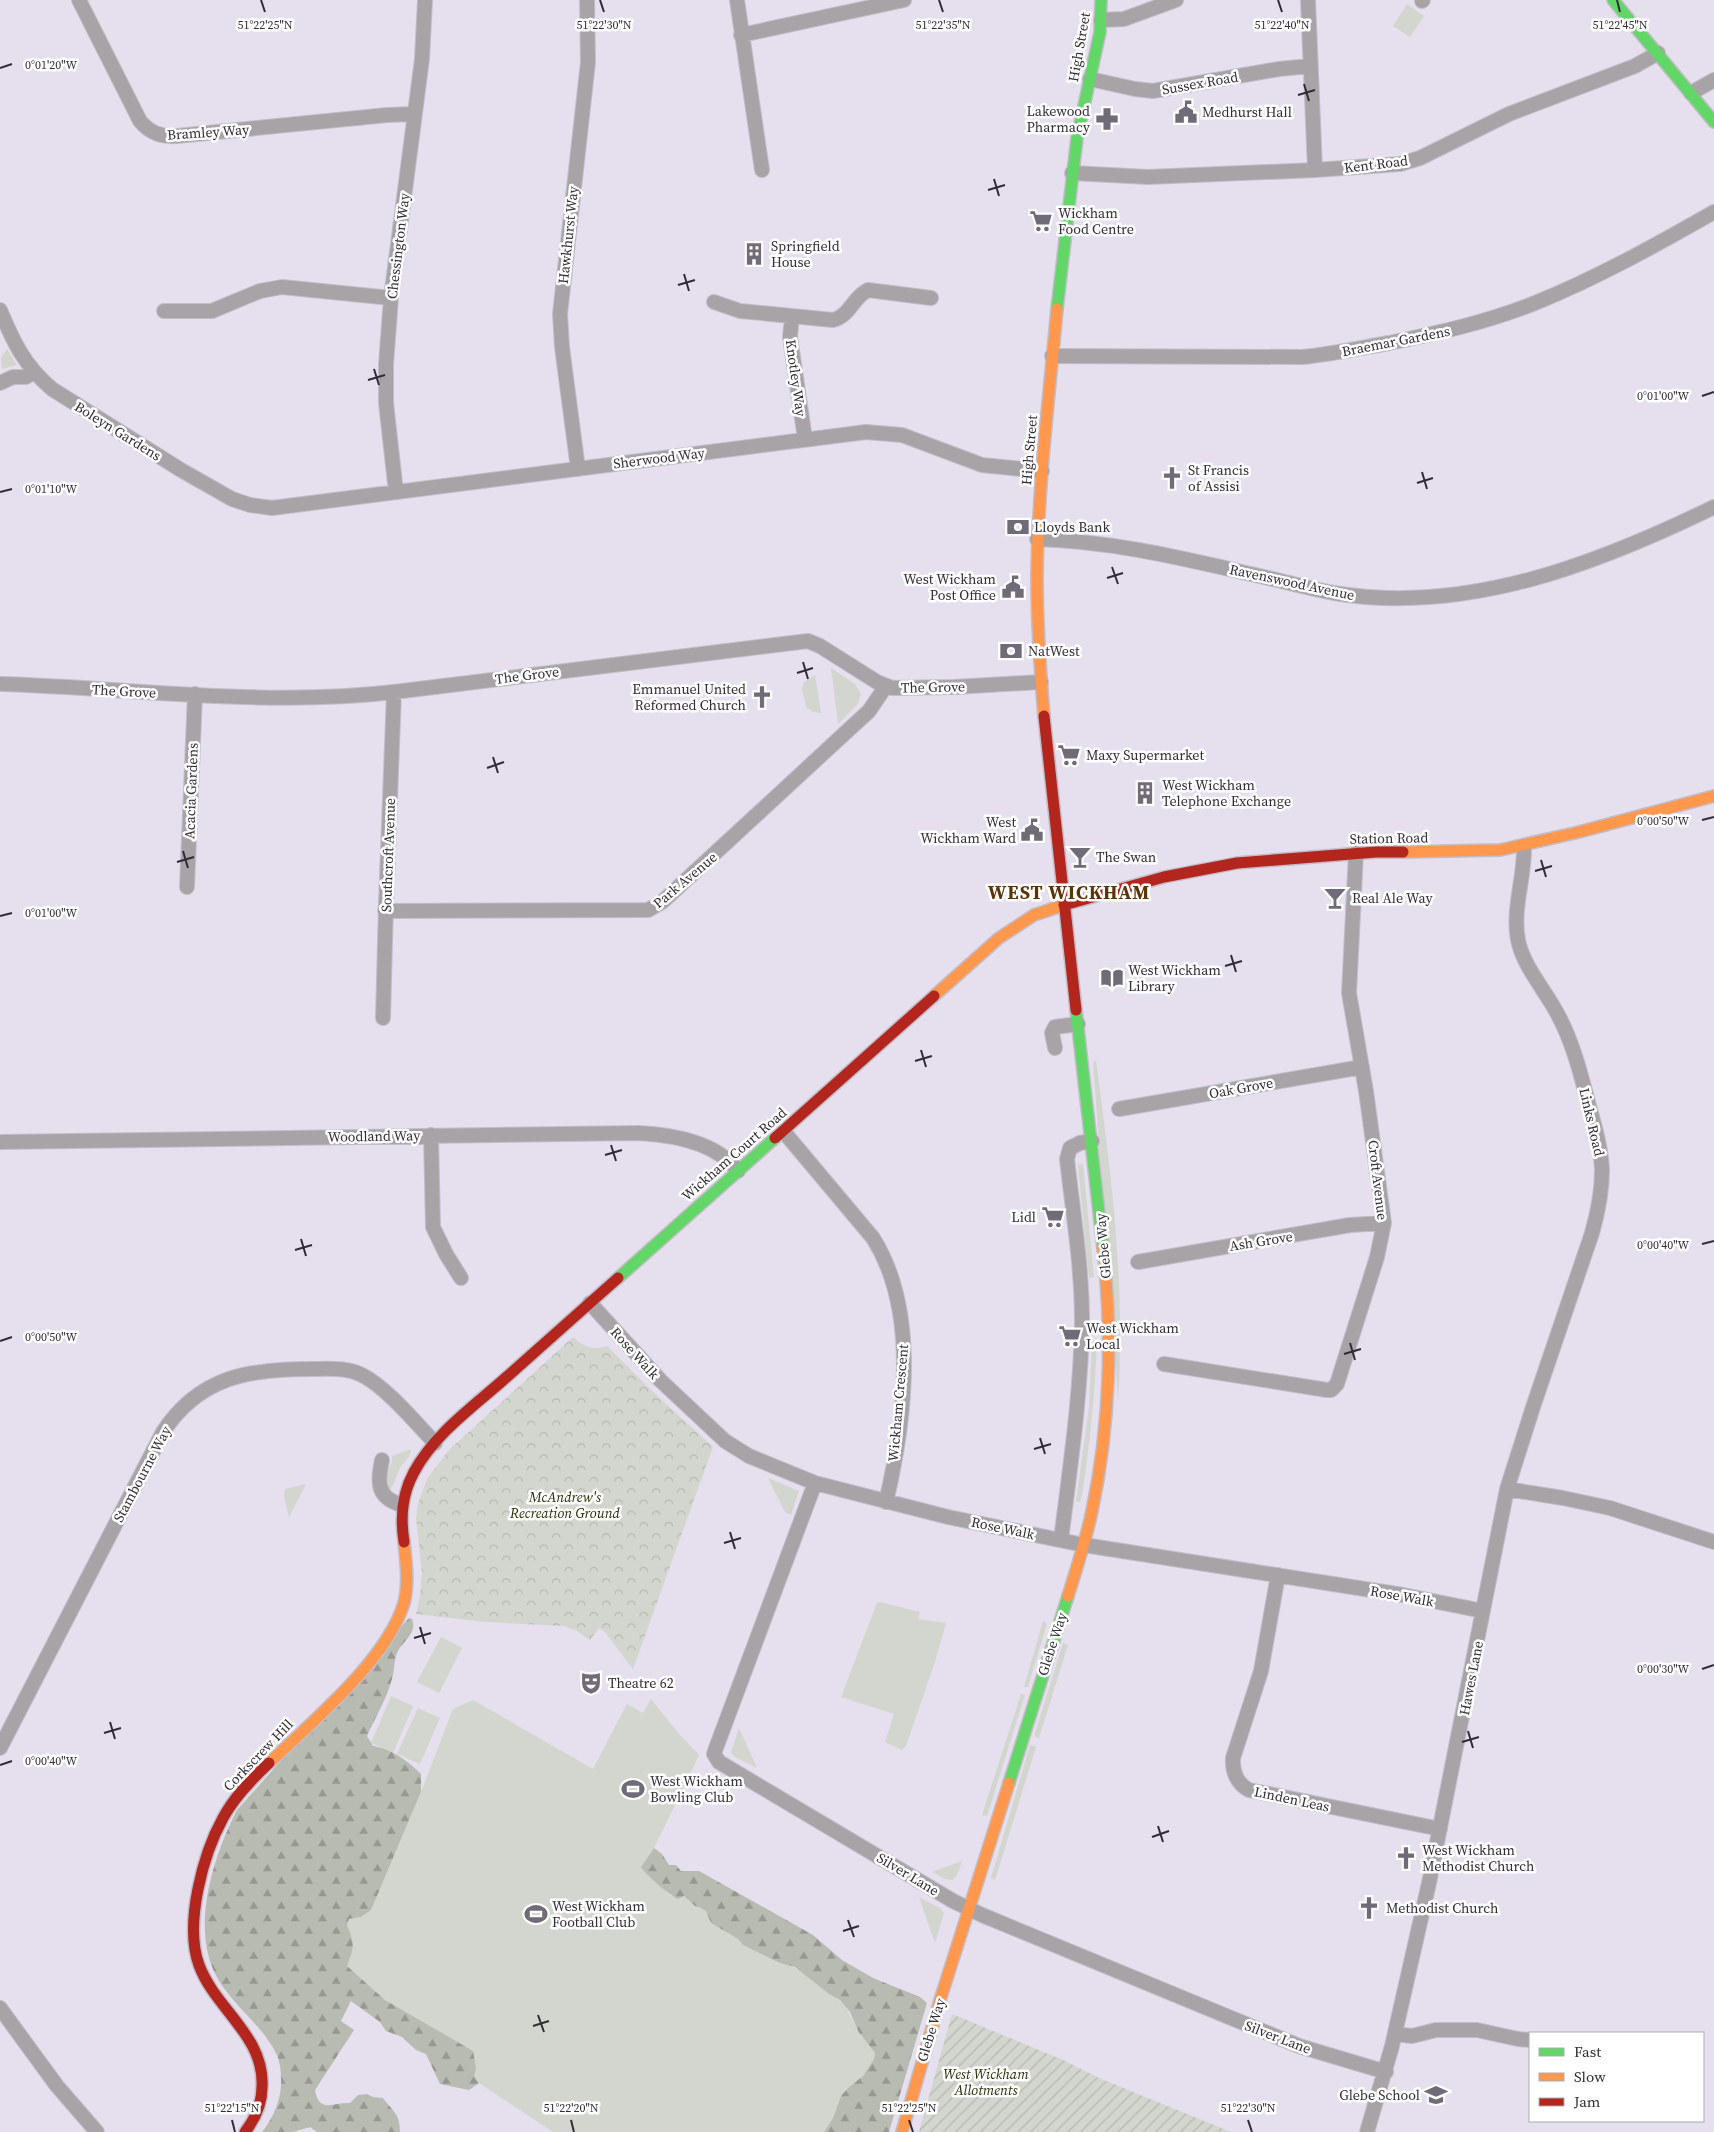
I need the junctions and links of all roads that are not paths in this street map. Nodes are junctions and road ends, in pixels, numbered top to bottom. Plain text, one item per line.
1 (79, 0) edge
2 (425, 0) edge
3 (587, 0) edge
4 (737, 0) edge
5 (904, 0) edge
6 (1101, 0) edge
7 (1176, 0) edge
8 (1308, 0) edge
9 (1613, 0) edge
10 (1101, 20) junction
11 (742, 34) junction
12 (1658, 53) junction
13 (1310, 66) junction
14 (1090, 80) junction
15 (1714, 80) edge
16 (1691, 93) junction
17 (415, 114) junction
18 (1714, 122) edge
19 (762, 170) dead end
20 (1315, 170) junction
21 (1072, 173) junction
22 (1714, 212) edge
23 (391, 298) junction
24 (931, 298) dead end
25 (714, 302) dead end
26 (0, 310) edge
27 (164, 311) dead end
28 (792, 316) junction
29 (1052, 356) junction
30 (33, 372) junction
31 (0, 383) edge
32 (805, 439) junction
33 (578, 469) junction
34 (1042, 471) junction
35 (396, 492) junction
36 (1714, 507) edge
37 (272, 508) joint
38 (1037, 539) junction
39 (1041, 682) junction
40 (0, 684) edge
41 (886, 686) junction
42 (394, 692) junction
43 (195, 694) junction
44 (1714, 796) edge
45 (1524, 846) junction
46 (1356, 854) junction
47 (186, 887) dead end
48 (1064, 905) junction
49 (386, 911) junction
50 (384, 1018) dead end
51 (1078, 1024) junction
52 (1055, 1048) dead end
53 (1362, 1068) junction
54 (1120, 1109) dead end
55 (784, 1132) junction
56 (431, 1135) junction
57 (1092, 1140) junction
58 (0, 1142) edge
59 (738, 1171) junction
60 (1384, 1223) junction
61 (1138, 1262) dead end
62 (461, 1278) dead end
63 (1107, 1296) junction
64 (1081, 1298) junction
65 (590, 1302) junction
66 (1164, 1364) dead end
67 (435, 1443) junction
68 (382, 1460) dead end
69 (815, 1483) junction
70 (1507, 1490) junction
71 (886, 1502) junction
72 (402, 1505) junction
73 (1060, 1540) junction
74 (1714, 1542) edge
75 (1084, 1545) junction
76 (1278, 1575) junction
77 (1483, 1611) junction
78 (0, 1748) edge
79 (1440, 1829) junction
80 (970, 1909) junction
81 (0, 2008) edge
82 (1395, 2034) junction
83 (1529, 2040) edge
84 (1386, 2072) junction
85 (97, 2132) edge
86 (245, 2132) edge
87 (902, 2132) edge
88 (1367, 2132) edge

1 - 17 street, Bramley Way
2 - 17 street, Chessington Way
3 - 33 street, Hawkhurst Way
4 - 11 street
5 - 11 street
6 - 10 main road, High Street
7 - 10 street
8 - 13 street
9 - 12 main road
10 - 14 main road, High Street
11 - 19 street
12 - 16 main road
12 - 20 street, Kent Road
13 - 14 street, Sussex Road
13 - 20 street
14 - 21 main road, High Street
15 - 16 street
16 - 18 main road
17 - 23 street, Chessington Way
20 - 21 street, Kent Road
21 - 29 main road, High Street
22 - 29 street, Braemar Gardens
23 - 27 street
23 - 35 street, Chessington Way
24 - 28 street
25 - 28 street
26 - 30 street, Boleyn Gardens
28 - 32 street, Knotley Way
29 - 34 main road, High Street
30 - 31 street
30 - 37 street, Boleyn Gardens
32 - 33 street, Sherwood Way
32 - 34 street, Sherwood Way
33 - 35 street, Sherwood Way
34 - 38 main road, High Street
35 - 37 street, Sherwood Way
36 - 38 street, Ravenswood Avenue
38 - 39 main road, High Street
39 - 41 street, The Grove
39 - 48 main road, High Street
40 - 43 street, The Grove
41 - 42 street, The Grove
41 - 49 street, Park Avenue
42 - 43 street, The Grove
42 - 49 street, Southcroft Avenue
43 - 47 street, Acacia Gardens
44 - 45 main road, Station Road
45 - 46 main road, Station Road
45 - 70 street, Links Road
46 - 48 main road, Station Road
46 - 53 street, Croft Avenue
48 - 51 main road, Glebe Way
48 - 55 main road, Wickham Court Road
49 - 50 street, Southcroft Avenue
51 - 52 street
51 - 57 main road, Glebe Way
53 - 54 street, Oak Grove
53 - 60 street, Croft Avenue
55 - 59 main road, Wickham Court Road
55 - 71 street, Wickham Crescent
56 - 58 street, Woodland Way
56 - 59 street, Woodland Way
56 - 62 street
57 - 63 main road, Glebe Way
57 - 64 street, Glebe Way
59 - 65 main road, Wickham Court Road
60 - 61 street, Ash Grove
60 - 66 street, Croft Avenue
63 - 64 street
63 - 75 main road, Glebe Way
64 - 73 street, Glebe Way
65 - 67 main road, Wickham Court Road
65 - 69 street, Rose Walk
67 - 72 main road, Corkscrew Hill
67 - 78 street, Stambourne Way
68 - 72 street
69 - 71 street, Rose Walk
69 - 80 street, Silver Lane
70 - 74 street
70 - 77 street, Hawes Lane
71 - 73 street, Rose Walk
72 - 86 main road, Corkscrew Hill
73 - 75 street, Rose Walk
75 - 76 street, Rose Walk
75 - 80 main road, Glebe Way
76 - 77 street, Rose Walk
76 - 79 street, Linden Leas
77 - 79 street, Hawes Lane
79 - 82 street, Hawes Lane
80 - 84 street, Silver Lane
80 - 87 main road, Glebe Way
81 - 85 street
82 - 83 street
82 - 84 street, Hawes Lane
84 - 88 street, Hawes Lane

